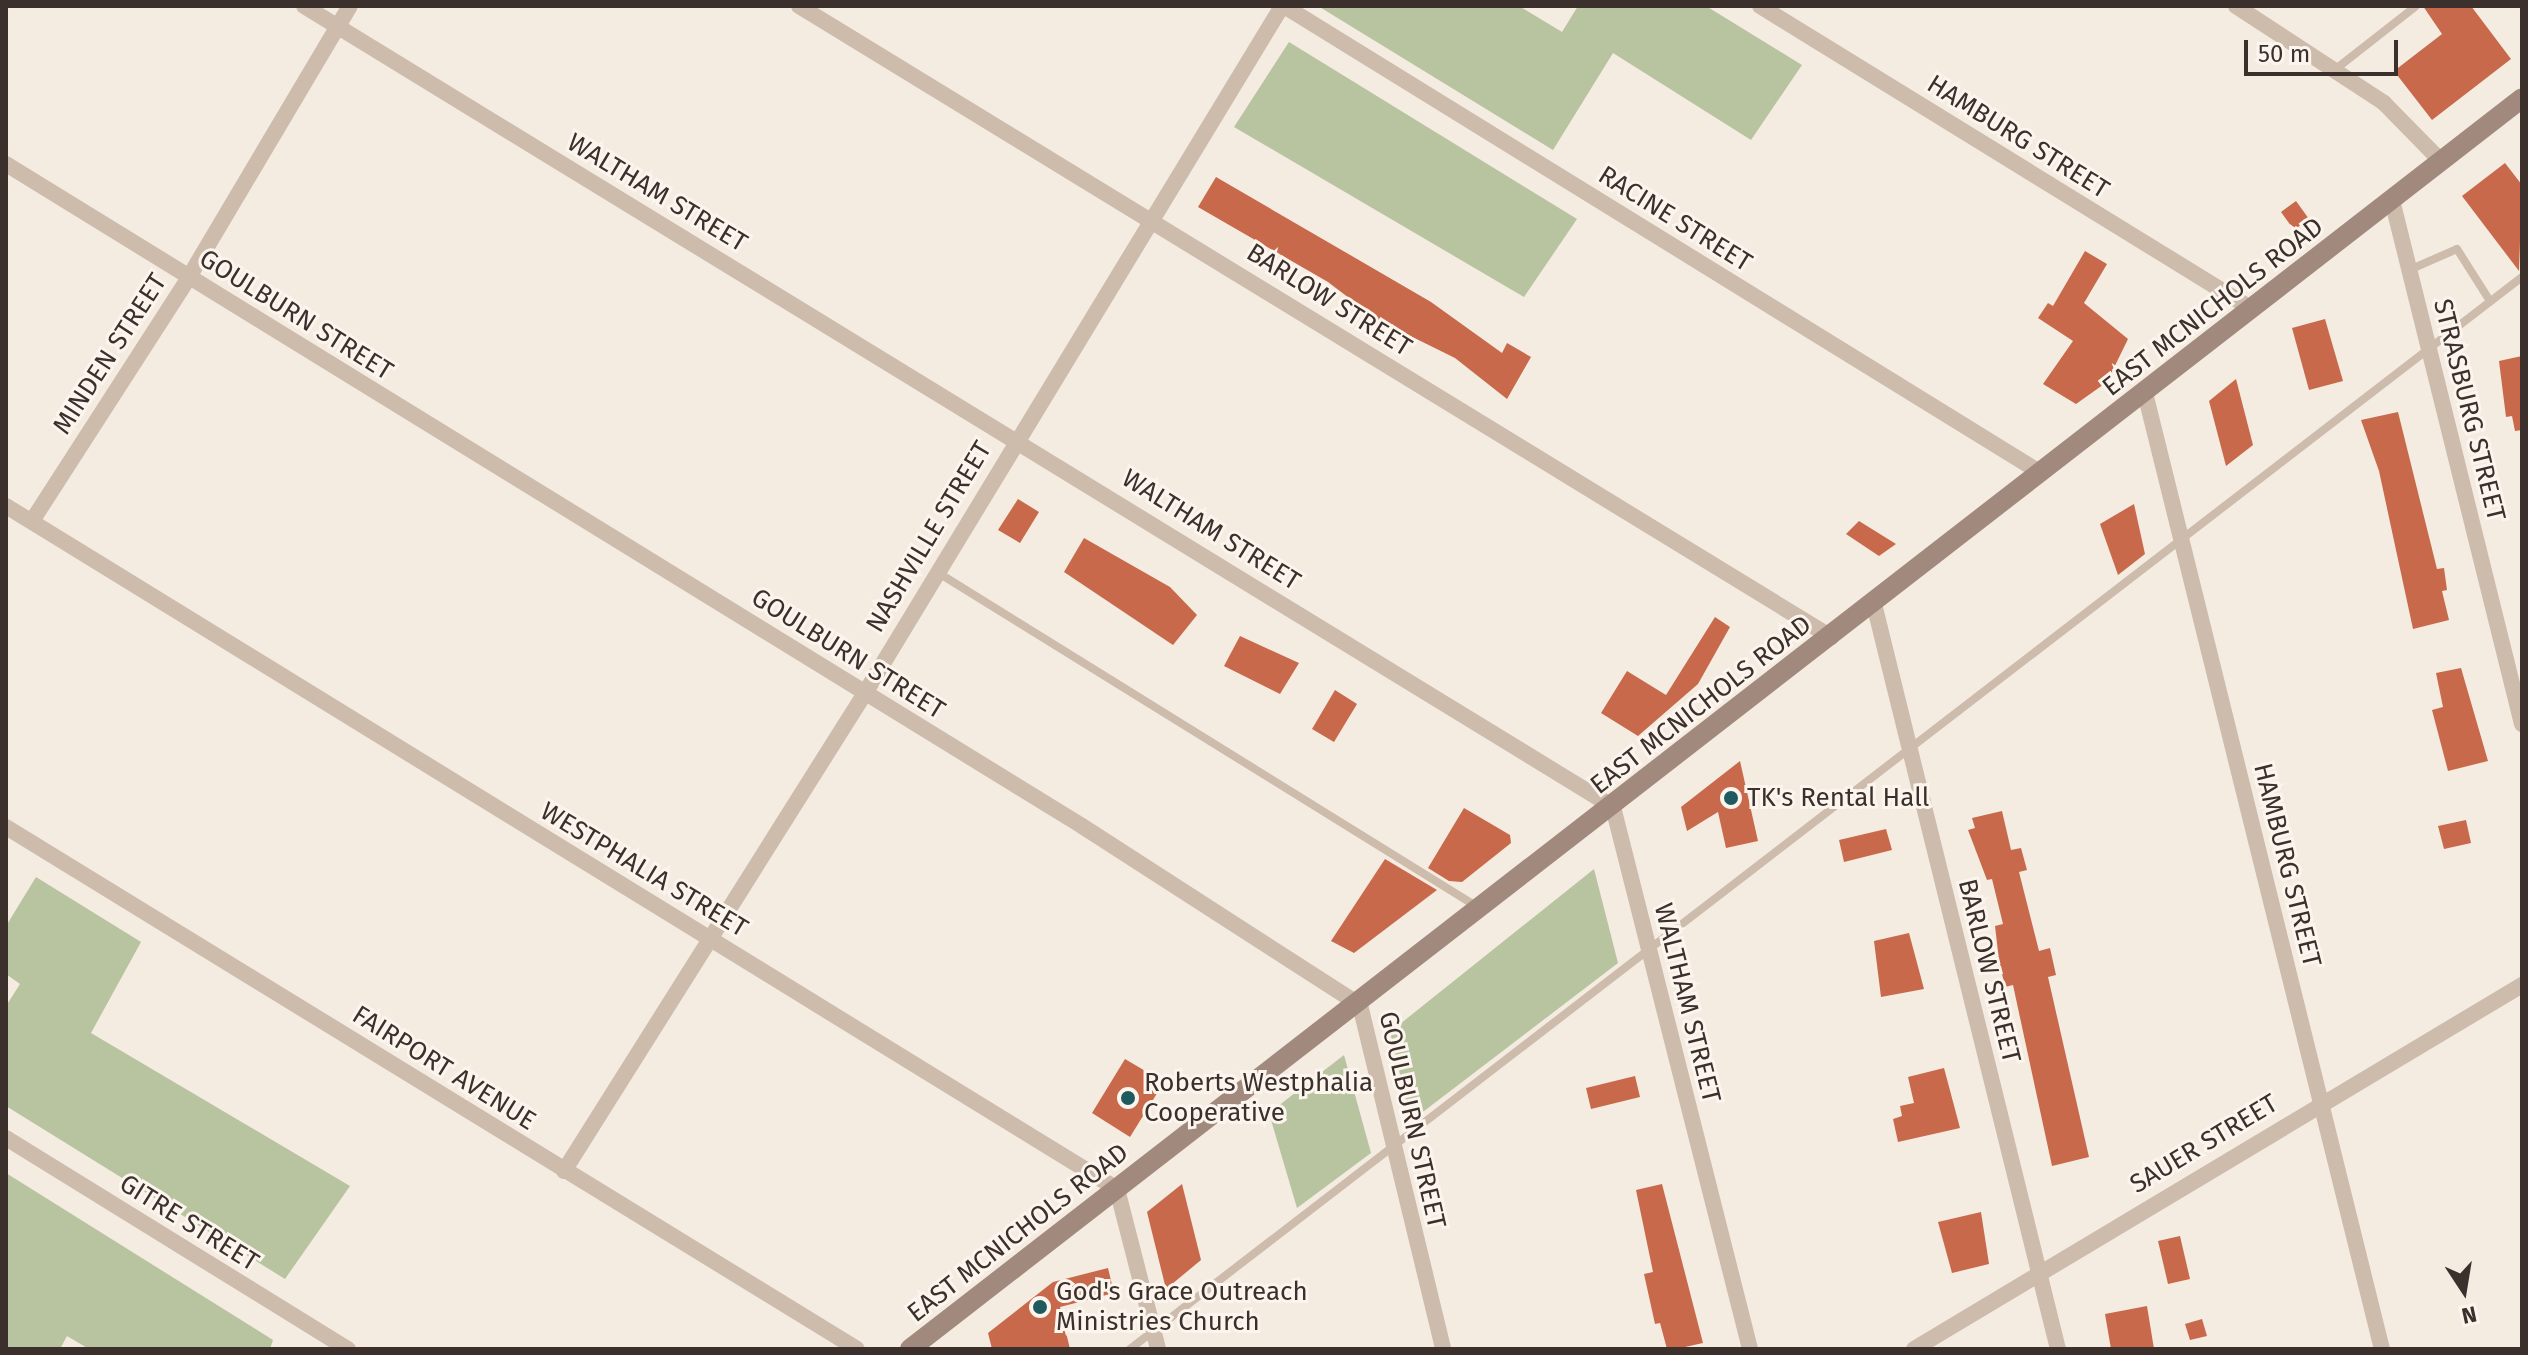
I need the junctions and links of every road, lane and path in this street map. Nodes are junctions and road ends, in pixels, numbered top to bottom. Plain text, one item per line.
1 (304, 6) edge
2 (350, 6) edge
3 (799, 6) edge
4 (1283, 6) edge
5 (1760, 6) edge
6 (2236, 6) edge
7 (2416, 6) edge
8 (338, 27) junction
9 (2337, 68) junction
10 (2522, 98) edge
11 (2441, 161) junction
12 (6, 164) edge
13 (2392, 200) junction
14 (1151, 219) junction
15 (2409, 270) junction
16 (189, 277) junction
17 (2522, 277) edge
18 (2490, 301) junction
19 (2252, 309) junction
20 (2429, 348) junction
21 (2145, 393) junction
22 (1016, 438) junction
23 (2041, 473) junction
24 (6, 506) edge
25 (32, 521) junction
26 (2181, 539) junction
27 (936, 572) junction
28 (1874, 604) junction
29 (1831, 637) junction
30 (865, 693) junction
31 (2522, 724) edge
32 (1909, 748) junction
33 (1613, 807) junction
34 (6, 827) edge
35 (1481, 909) junction
36 (707, 938) junction
37 (1649, 949) junction
38 (2522, 985) edge
39 (1360, 1005) junction
40 (2320, 1102) junction
41 (6, 1138) edge
42 (1393, 1146) junction
43 (564, 1171) junction
44 (1117, 1189) junction
45 (2039, 1273) junction
46 (1154, 1330) junction
47 (348, 1349) edge
48 (857, 1349) edge
49 (910, 1349) edge
50 (1130, 1349) edge
51 (1158, 1349) edge
52 (1443, 1349) edge
53 (1750, 1349) edge
54 (1914, 1349) edge
55 (2058, 1349) edge
56 (2382, 1349) edge

1 - 8 street, WALTHAM STREET
2 - 8 street, MINDEN STREET
3 - 14 street, BARLOW STREET
4 - 14 street, NASHVILLE STREET
4 - 23 street, RACINE STREET
5 - 19 street, HAMBURG STREET
6 - 9 street
7 - 9 lane
8 - 16 street, MINDEN STREET
8 - 22 street, WALTHAM STREET
9 - 11 street
10 - 11 street, EAST MCNICHOLS ROAD
11 - 13 street, EAST MCNICHOLS ROAD
12 - 16 street, GOULBURN STREET
13 - 15 street, STRASBURG STREET
13 - 19 street, EAST MCNICHOLS ROAD
14 - 22 street, NASHVILLE STREET
14 - 29 street, BARLOW STREET
15 - 18 lane
15 - 20 street, STRASBURG STREET
16 - 25 street, MINDEN STREET
16 - 30 street, GOULBURN STREET
17 - 18 lane
18 - 20 lane
19 - 21 street, EAST MCNICHOLS ROAD
20 - 26 lane
20 - 31 street, STRASBURG STREET
21 - 23 street, EAST MCNICHOLS ROAD
21 - 26 street, HAMBURG STREET
22 - 27 street, NASHVILLE STREET
22 - 33 street, WALTHAM STREET
23 - 28 street, EAST MCNICHOLS ROAD
24 - 25 street, WESTPHALIA STREET
25 - 36 street, WESTPHALIA STREET
26 - 32 lane
26 - 40 street, HAMBURG STREET
27 - 30 street, NASHVILLE STREET
27 - 35 lane
28 - 29 street, EAST MCNICHOLS ROAD
28 - 32 street, BARLOW STREET
29 - 33 street, EAST MCNICHOLS ROAD
30 - 36 street, NASHVILLE STREET
30 - 39 street, GOULBURN STREET
32 - 37 lane
32 - 45 street, BARLOW STREET
33 - 35 street, EAST MCNICHOLS ROAD
33 - 37 street, WALTHAM STREET
34 - 43 street, FAIRPORT AVENUE
35 - 39 street, EAST MCNICHOLS ROAD
36 - 43 street, NASHVILLE STREET
36 - 44 street, WESTPHALIA STREET
37 - 42 lane
37 - 53 street, WALTHAM STREET
38 - 40 street, SAUER STREET
39 - 42 street, GOULBURN STREET
39 - 44 street, EAST MCNICHOLS ROAD
40 - 45 street, SAUER STREET
40 - 56 street, HAMBURG STREET
41 - 47 street, GITRE STREET
42 - 46 lane
42 - 52 street, GOULBURN STREET
43 - 48 street, FAIRPORT AVENUE
44 - 46 street
44 - 49 street, EAST MCNICHOLS ROAD
45 - 54 street, SAUER STREET
45 - 55 street, BARLOW STREET
46 - 50 lane
46 - 51 street

